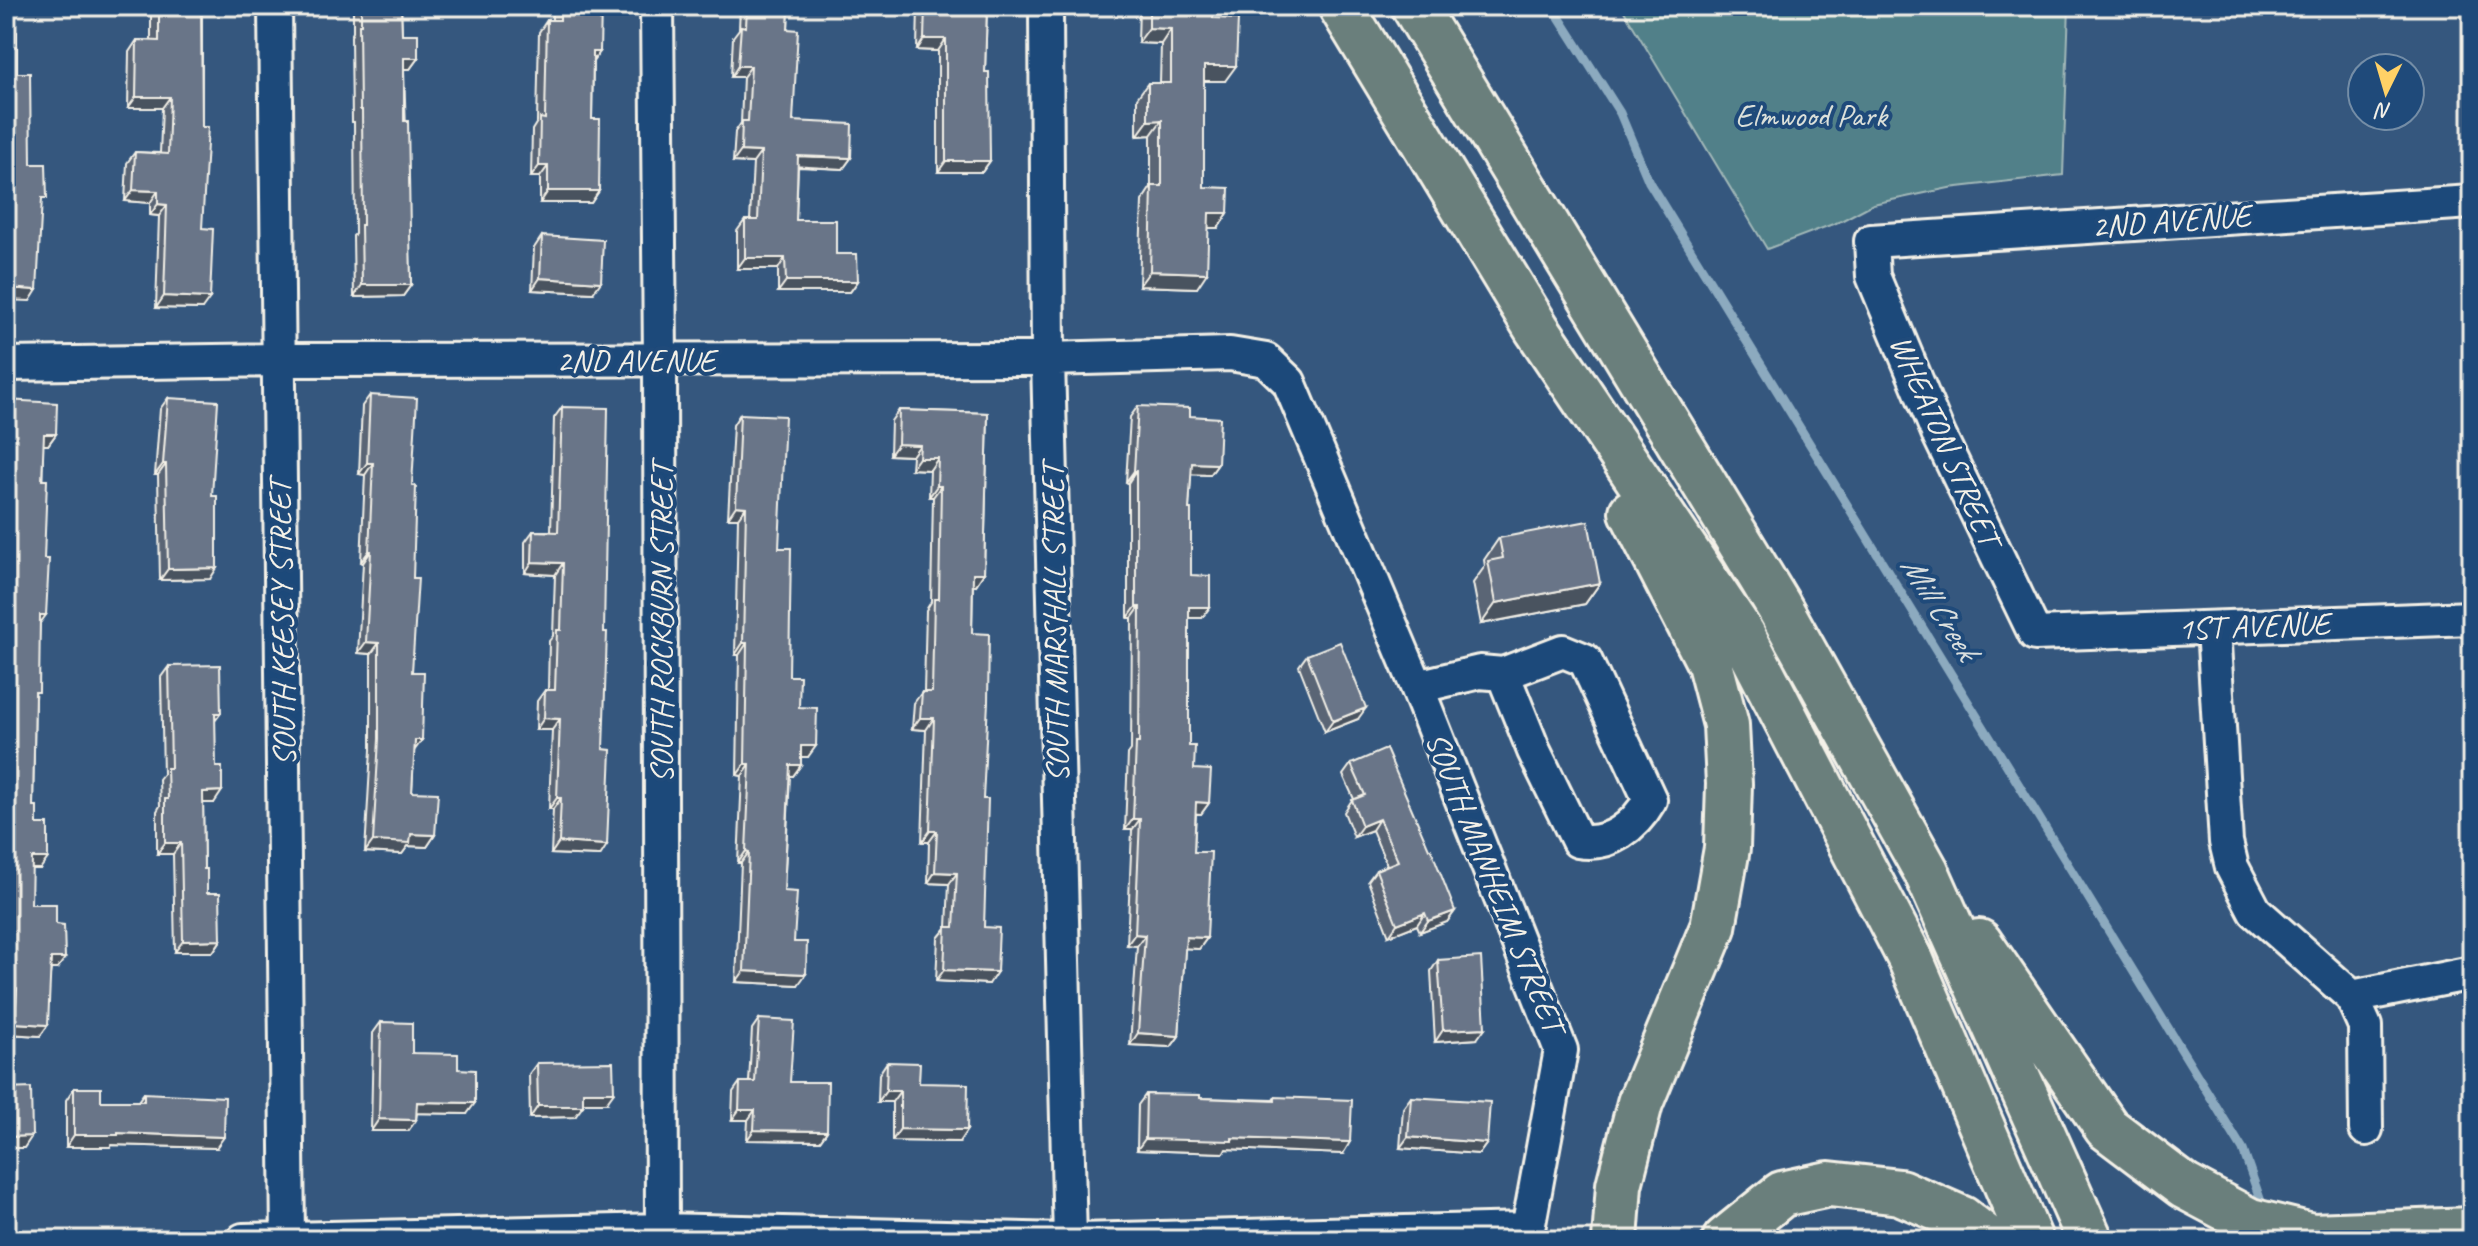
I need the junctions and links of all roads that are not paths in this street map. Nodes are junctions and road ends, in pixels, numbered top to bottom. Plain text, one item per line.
1 (275, 6) edge
2 (657, 6) edge
3 (1046, 6) edge
4 (1341, 6) edge
5 (1414, 6) edge
6 (2472, 202) edge
7 (1871, 241) joint
8 (1537, 329) junction
9 (1048, 359) junction
10 (279, 360) junction
11 (660, 360) junction
12 (1266, 360) joint
13 (6, 364) edge
14 (2472, 618) edge
15 (2213, 628) junction
16 (2035, 634) joint
17 (1503, 674) junction
18 (1417, 687) junction
19 (1890, 806) junction
20 (2472, 973) edge
21 (2352, 997) junction
22 (2366, 1129) dead end
23 (2472, 1230) edge
24 (662, 1235) edge
25 (243, 1240) edge
26 (288, 1240) edge
27 (1062, 1240) edge
28 (1070, 1240) edge
29 (1078, 1240) edge
30 (1615, 1240) edge
31 (1725, 1240) edge
32 (1989, 1240) edge
33 (2030, 1240) edge
34 (2090, 1240) edge

1 - 10 street, SOUTH KEESEY STREET
2 - 11 street, SOUTH ROCKBURN STREET
3 - 9 street, SOUTH MARSHALL STREET
4 - 8 highway
5 - 19 highway
6 - 7 street, 2ND AVENUE
7 - 16 street, WHEATON STREET
8 - 30 highway
8 - 33 highway
9 - 11 street, 2ND AVENUE
9 - 12 street, 2ND AVENUE
9 - 28 street, SOUTH MARSHALL STREET
10 - 11 street, 2ND AVENUE
10 - 13 street, 2ND AVENUE
10 - 26 street, SOUTH KEESEY STREET
11 - 24 street, SOUTH ROCKBURN STREET
12 - 18 street, SOUTH MANHEIM STREET
14 - 15 street, 1ST AVENUE
15 - 16 street, 1ST AVENUE
15 - 21 street
17 - 17 street
17 - 18 street
18 - 29 street, SOUTH MANHEIM STREET
19 - 23 highway
19 - 34 highway
20 - 21 street
21 - 22 street
24 - 26 street
24 - 27 street
25 - 26 street
31 - 32 highway

